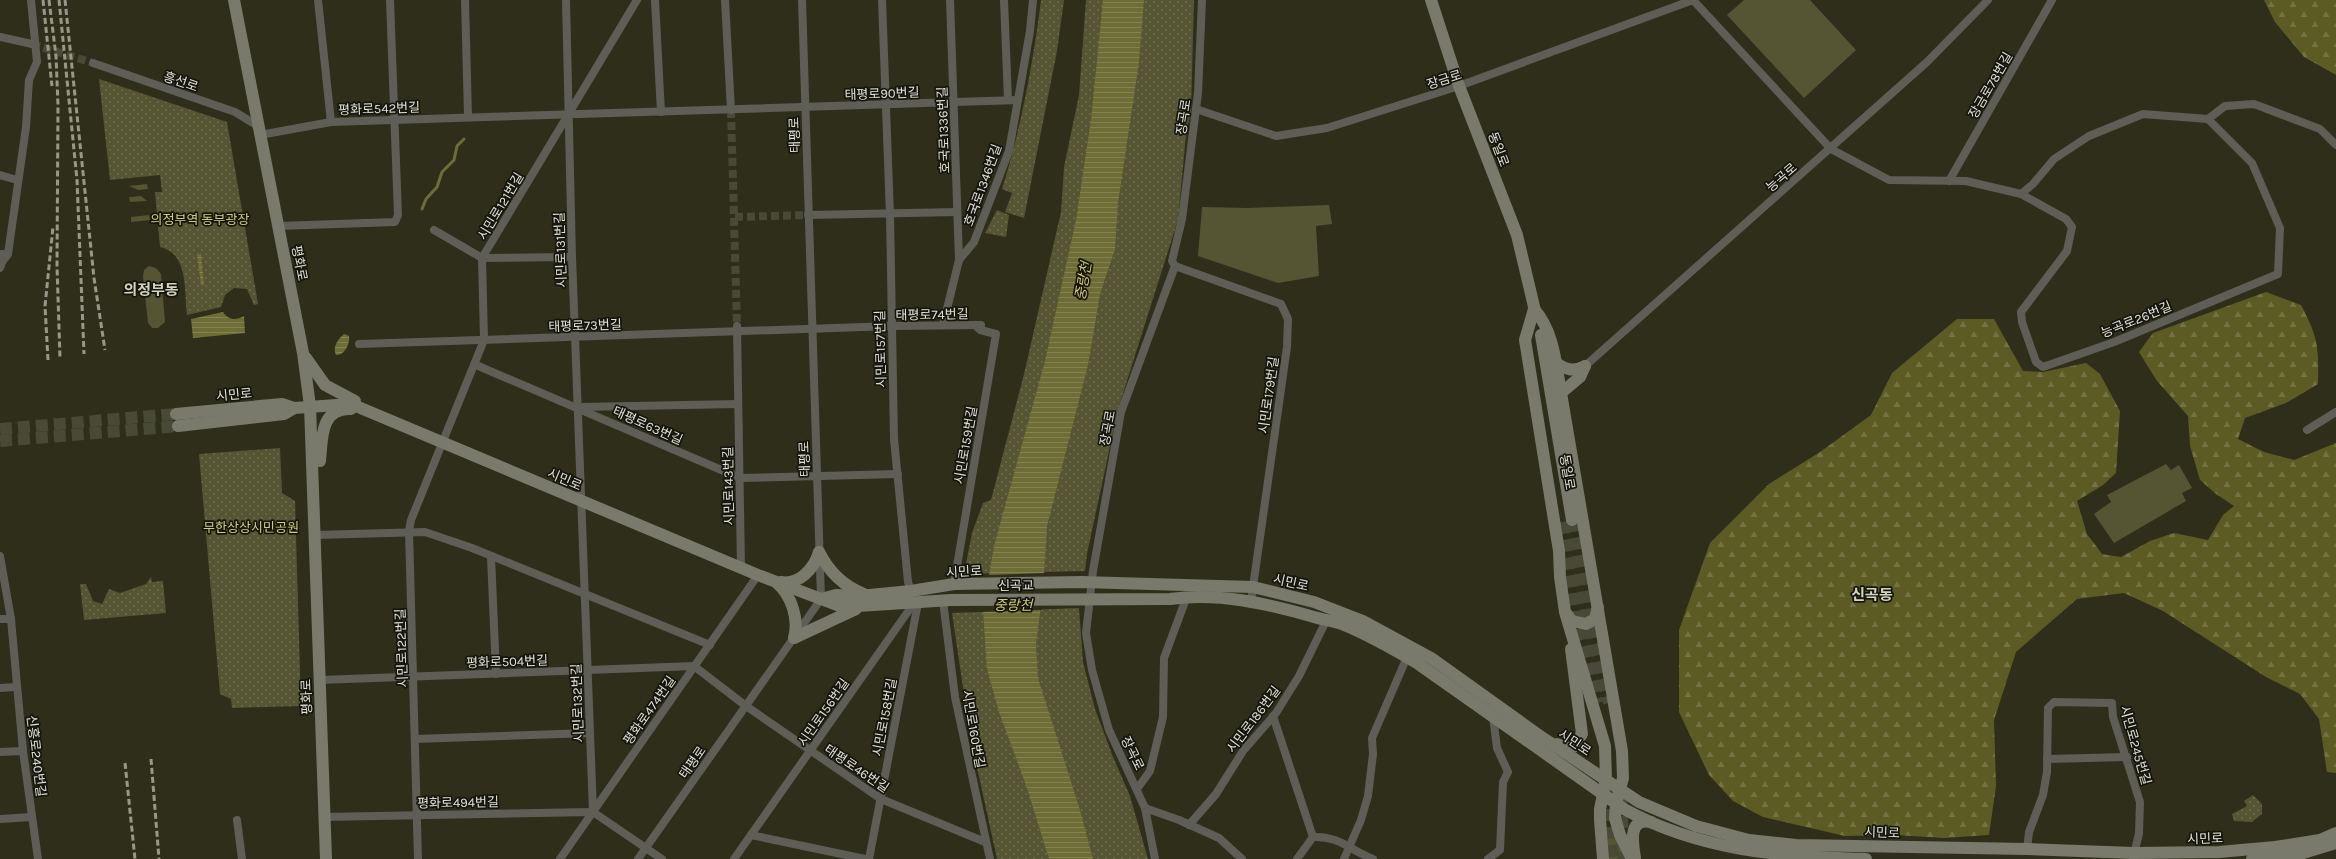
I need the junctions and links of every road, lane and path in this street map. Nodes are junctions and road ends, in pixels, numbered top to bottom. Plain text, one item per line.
1 (31, 0) edge
2 (234, 0) edge
3 (318, 0) edge
4 (390, 0) edge
5 (465, 0) edge
6 (566, 0) edge
7 (637, 0) edge
8 (655, 0) edge
9 (725, 0) edge
10 (802, 0) edge
11 (882, 0) edge
12 (950, 0) edge
13 (1004, 0) edge
14 (1033, 0) edge
15 (1202, 0) edge
16 (1431, 0) edge
17 (1693, 0) edge
18 (1988, 0) edge
19 (2052, 0) edge
20 (0, 37) edge
21 (33, 42) junction
22 (93, 63) tunnel mouth
23 (1459, 86) junction
24 (1008, 100) junction
25 (1018, 100) junction
26 (954, 102) junction
27 (886, 105) junction
28 (805, 108) junction
29 (731, 110) junction
30 (1196, 110) junction
31 (660, 112) junction
32 (568, 114) junction
33 (468, 116) junction
34 (395, 119) junction
35 (2208, 119) junction
36 (331, 122) junction
37 (259, 130) junction
38 (2336, 144) edge
39 (1831, 149) junction
40 (0, 175) edge
41 (17, 180) junction
42 (1949, 181) junction
43 (2033, 184) junction
44 (2021, 194) junction
45 (2037, 203) junction
46 (958, 212) junction
47 (890, 214) junction
48 (808, 215) junction
49 (278, 226) junction
50 (434, 230) dead end
51 (4, 254) edge
52 (572, 257) junction
53 (482, 258) junction
54 (959, 260) junction
55 (1175, 266) junction
56 (0, 268) edge
57 (1534, 309) junction
58 (943, 325) junction
59 (978, 325) joint
60 (892, 326) junction
61 (738, 329) junction
62 (812, 330) junction
63 (575, 338) junction
64 (484, 340) junction
65 (360, 344) dead end
66 (303, 353) junction
67 (1555, 362) junction
68 (476, 365) junction
69 (1585, 366) junction
70 (1561, 393) junction
71 (738, 404) junction
72 (310, 406) junction
73 (577, 407) junction
74 (294, 408) junction
75 (2336, 412) edge
76 (176, 414) tunnel mouth
77 (384, 418) junction
78 (178, 426) tunnel mouth
79 (2307, 430) dead end
80 (442, 442) junction
81 (898, 474) junction
82 (816, 477) junction
83 (740, 478) junction
84 (580, 500) junction
85 (315, 508) junction
86 (1567, 521) tunnel mouth
87 (409, 531) junction
88 (315, 535) junction
89 (819, 552) junction
90 (0, 556) edge
91 (491, 556) junction
92 (741, 568) junction
93 (758, 575) junction
94 (774, 581) junction
95 (1087, 582) junction
96 (954, 584) junction
97 (1253, 587) junction
98 (584, 594) junction
99 (1187, 596) junction
100 (1086, 598) junction
101 (821, 599) junction
102 (914, 599) junction
103 (865, 600) junction
104 (947, 601) junction
105 (1251, 601) junction
106 (1598, 607) junction
107 (1565, 612) junction
108 (0, 619) edge
109 (11, 619) junction
110 (1326, 621) junction
111 (794, 638) junction
112 (710, 645) junction
113 (1407, 657) junction
114 (694, 666) junction
115 (588, 670) junction
116 (496, 674) junction
117 (413, 677) junction
118 (320, 680) junction
119 (16, 687) junction
120 (0, 688) edge
121 (746, 706) junction
122 (1273, 716) junction
123 (1493, 717) junction
124 (590, 733) junction
125 (1540, 736) junction
126 (415, 739) junction
127 (23, 751) junction
128 (810, 751) junction
129 (0, 752) edge
130 (2127, 757) junction
131 (2047, 759) junction
132 (1606, 780) junction
133 (1137, 789) junction
134 (1620, 790) junction
135 (1603, 795) junction
136 (881, 800) junction
137 (1616, 804) junction
138 (1145, 808) junction
139 (593, 812) junction
140 (417, 815) junction
141 (32, 817) junction
142 (324, 817) junction
143 (0, 819) edge
144 (237, 820) dead end
145 (1189, 825) junction
146 (1660, 825) junction
147 (2336, 833) edge
148 (751, 835) junction
149 (1313, 837) junction
150 (985, 842) junction
151 (2336, 843) edge
152 (646, 848) junction
153 (1349, 849) junction
154 (2027, 849) junction
155 (2134, 856) edge
156 (38, 859) edge
157 (242, 859) edge
158 (326, 859) edge
159 (418, 859) edge
160 (560, 859) edge
161 (638, 859) edge
162 (662, 859) edge
163 (734, 859) edge
164 (865, 859) edge
165 (869, 859) edge
166 (990, 859) edge
167 (1155, 859) edge
168 (1242, 859) edge
169 (1297, 859) edge
170 (1344, 859) edge
171 (1373, 859) edge
172 (1488, 859) edge
173 (1603, 859) edge
174 (1634, 859) edge
175 (1866, 859) edge
176 (2252, 859) edge

1 - 21 street
2 - 37 street, 평화로
3 - 36 street
4 - 34 street
5 - 33 street
6 - 32 street, 시민로131번길
7 - 32 street, 시민로121번길
8 - 31 street
9 - 29 street
10 - 28 street, 태평로
11 - 27 street, 시민로157번길
12 - 26 street, 호국로1336번길
13 - 24 street
14 - 25 street, 호국로1346번길
15 - 30 street, 장곡로
16 - 23 street, 동일로
17 - 23 street, 장금로
17 - 39 street, 능곡로26번길
18 - 39 street, 능곡로
19 - 42 street, 장금로78번길
20 - 21 street
21 - 41 street
22 - 37 street, 흥선로
23 - 30 street, 장금로
23 - 57 street, 동일로
24 - 25 street, 태평로90번길
24 - 26 street, 태평로90번길
25 - 54 street, 호국로1346번길
26 - 27 street, 태평로90번길
26 - 46 street, 호국로1336번길
27 - 28 street, 태평로90번길
27 - 47 street, 시민로157번길
28 - 29 street, 태평로90번길
28 - 48 street, 태평로
29 - 31 street, 태평로90번길
30 - 55 street, 장곡로
31 - 32 street, 평화로542번길
32 - 33 street, 평화로542번길
32 - 52 street, 시민로131번길
32 - 53 street, 시민로121번길
33 - 34 street, 평화로542번길
34 - 36 street, 평화로542번길
34 - 49 street
35 - 38 street
35 - 43 street
35 - 45 street, 능곡로26번길
36 - 37 street, 평화로542번길
37 - 49 street, 평화로
39 - 42 street, 능곡로26번길
39 - 69 street, 능곡로
40 - 41 street
41 - 51 street
42 - 44 street, 능곡로26번길
43 - 44 street
43 - 45 street
44 - 45 street, 능곡로26번길
46 - 47 street
46 - 54 street, 호국로1336번길
47 - 48 street
47 - 60 street, 시민로157번길
48 - 62 street, 태평로
49 - 66 street, 평화로
50 - 53 street
51 - 56 street
52 - 53 street
52 - 63 street, 시민로131번길
53 - 64 street, 시민로121번길
54 - 58 street, 호국로1346번길
55 - 95 street, 장곡로
55 - 97 street, 시민로179번길
57 - 67 street
57 - 86 street, 동일로
57 - 107 street
58 - 59 street, 태평로74번길
58 - 60 street, 태평로74번길
59 - 96 street, 시민로159번길
60 - 62 street, 태평로74번길
60 - 81 street, 시민로157번길
61 - 62 street, 태평로73번길
61 - 63 street, 태평로73번길
61 - 71 street, 시민로143번길
62 - 82 street, 태평로
63 - 64 street, 태평로73번길
63 - 73 street, 시민로131번길
64 - 65 street, 태평로73번길
64 - 68 street, 시민로121번길
66 - 72 street, 평화로
66 - 77 street
67 - 69 street
67 - 70 street
68 - 73 street, 태평로63번길
68 - 80 street, 시민로121번길
69 - 70 street
70 - 106 street
71 - 73 street
71 - 83 street, 시민로143번길
72 - 74 street, 시민로
72 - 77 street, 시민로
72 - 85 street, 평화로
73 - 83 street, 태평로63번길
73 - 84 street, 시민로131번길
74 - 76 street, 시민로
74 - 78 street, 시민로
75 - 79 street
77 - 80 street, 시민로
77 - 85 street
80 - 84 street, 시민로
80 - 87 street, 시민로122번길
81 - 82 street, 태평로63번길
81 - 102 street, 시민로157번길
82 - 83 street, 태평로63번길
82 - 89 street, 태평로
83 - 92 street, 시민로143번길
84 - 92 street, 시민로
84 - 98 street, 시민로132번길
85 - 88 street, 평화로
87 - 88 street
87 - 91 street
87 - 117 street, 시민로122번길
88 - 118 street, 평화로
89 - 94 street
89 - 101 street, 태평로
89 - 103 street
90 - 109 street, 신흥로240번길
91 - 98 street
91 - 116 street
92 - 93 street, 시민로
93 - 94 street, 시민로
93 - 112 street, 평화로474번길
94 - 101 street, 시민로
94 - 111 street
95 - 96 street, 시민로
95 - 97 street, 시민로
95 - 100 street, 장곡로
96 - 102 street, 시민로
97 - 105 street, 시민로179번길
97 - 125 street, 시민로
98 - 112 street
98 - 115 street, 시민로132번길
99 - 100 street, 시민로
99 - 105 street, 시민로
99 - 133 street
100 - 104 street, 신곡교
100 - 133 street, 장곡로
101 - 103 street, 시민로
101 - 111 street, 태평로
102 - 103 street, 시민로
102 - 104 street, 시민로
102 - 128 street, 시민로156번길
102 - 136 street, 시민로158번길
103 - 111 street
104 - 150 street, 시민로160번길
105 - 110 street, 시민로
106 - 107 street
106 - 134 street
107 - 125 street
107 - 132 street
108 - 109 street
109 - 119 street, 신흥로240번길
110 - 113 street, 시민로
110 - 122 street, 시민로186번길
111 - 121 street, 태평로
112 - 114 street, 평화로474번길
113 - 123 street, 시민로
113 - 153 street
114 - 115 street, 평화로504번길
114 - 121 street, 태평로46번길
114 - 139 street, 평화로474번길
115 - 116 street, 평화로504번길
115 - 124 street, 시민로132번길
116 - 117 street, 평화로504번길
117 - 118 street, 평화로504번길
117 - 126 street, 시민로122번길
118 - 142 street, 평화로
119 - 120 street
119 - 127 street, 신흥로240번길
121 - 128 street, 태평로46번길
121 - 152 street, 태평로
122 - 145 street, 시민로186번길
122 - 149 street
123 - 135 street, 시민로
123 - 172 street
124 - 126 street
124 - 139 street, 시민로132번길
125 - 132 street, 시민로
126 - 140 street, 시민로122번길
127 - 129 street
127 - 141 street, 신흥로240번길
128 - 136 street, 태평로46번길
128 - 148 street, 시민로156번길
130 - 131 street
130 - 131 street, 시민로245번길
130 - 155 street, 시민로245번길
131 - 154 street, 시민로245번길
132 - 134 street, 시민로
132 - 135 street
133 - 138 street, 장곡로
134 - 137 street
134 - 154 street, 시민로
135 - 137 street, 시민로
135 - 173 street
136 - 150 street, 태평로46번길
136 - 165 street, 시민로158번길
137 - 146 street, 시민로
137 - 174 street
138 - 145 street
138 - 167 street, 장곡로
139 - 140 street, 평화로494번길
139 - 152 street
139 - 160 street, 평화로474번길
140 - 142 street, 평화로494번길
140 - 159 street, 시민로122번길
141 - 143 street
141 - 156 street, 신흥로240번길
142 - 158 street, 평화로
144 - 157 street
145 - 168 street
146 - 174 street
146 - 175 street, 시민로
147 - 155 street, 시민로
148 - 163 street, 시민로156번길
148 - 164 street
149 - 153 street
149 - 169 street
150 - 166 street, 시민로160번길
151 - 176 street
152 - 161 street, 태평로
152 - 162 street
153 - 170 street
153 - 171 street
154 - 155 street, 시민로

